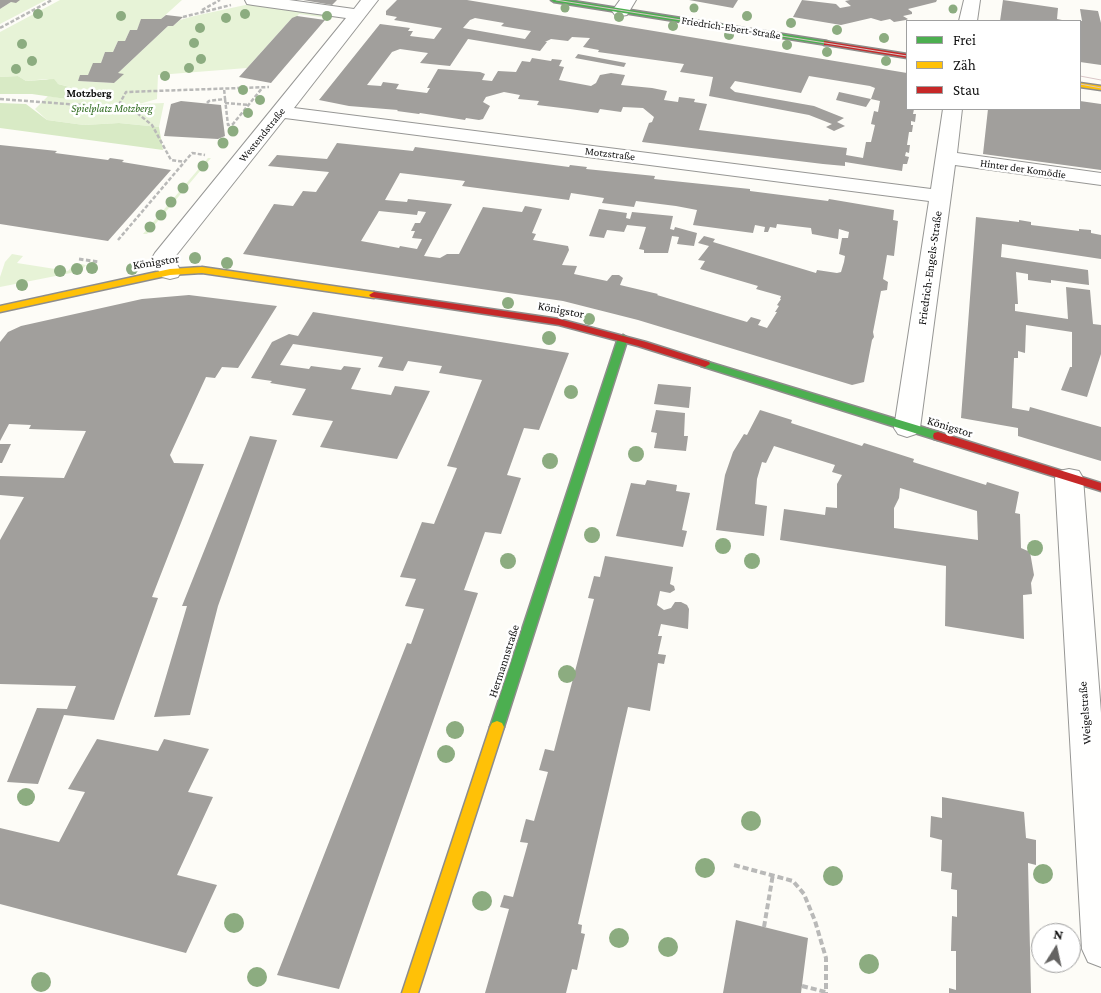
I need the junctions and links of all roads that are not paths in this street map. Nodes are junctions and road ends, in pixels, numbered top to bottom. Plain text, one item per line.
1 (253, 0) edge
2 (370, 0) edge
3 (554, 0) edge
4 (603, 0) edge
5 (972, 0) edge
6 (625, 5) edge
7 (359, 16) junction
8 (968, 20) edge
9 (906, 48) edge
10 (906, 56) edge
11 (1081, 76) edge
12 (1101, 79) edge
13 (1081, 85) edge
14 (1101, 88) edge
15 (953, 110) edge
16 (281, 112) junction
17 (946, 158) junction
18 (1101, 179) edge
19 (940, 196) junction
20 (170, 272) junction
21 (0, 309) edge
22 (623, 338) junction
23 (907, 428) junction
24 (1070, 478) junction
25 (1101, 487) edge
26 (1101, 949) edge
27 (410, 993) edge

1 - 7 street
2 - 7 street, Westendstraße
3 - 6 street, Friedrich-Ebert-Straße
4 - 6 street, Friedrich-Ebert-Straße
5 - 8 street
6 - 9 street, Friedrich-Ebert-Straße
6 - 10 street, Friedrich-Ebert-Straße
7 - 16 street, Westendstraße
11 - 12 street
13 - 14 street
15 - 17 street, Friedrich-Engels-Straße
16 - 19 street, Motzstraße
16 - 20 street, Westendstraße
17 - 18 street, Hinter der Komödie
17 - 19 street, Friedrich-Engels-Straße
19 - 23 street, Friedrich-Engels-Straße
20 - 21 street, Königstor
20 - 22 street, Königstor
22 - 23 street, Königstor
22 - 27 street, Hermannstraße
23 - 24 street, Königstor
24 - 25 street, Königstor
24 - 26 street, Weigelstraße

